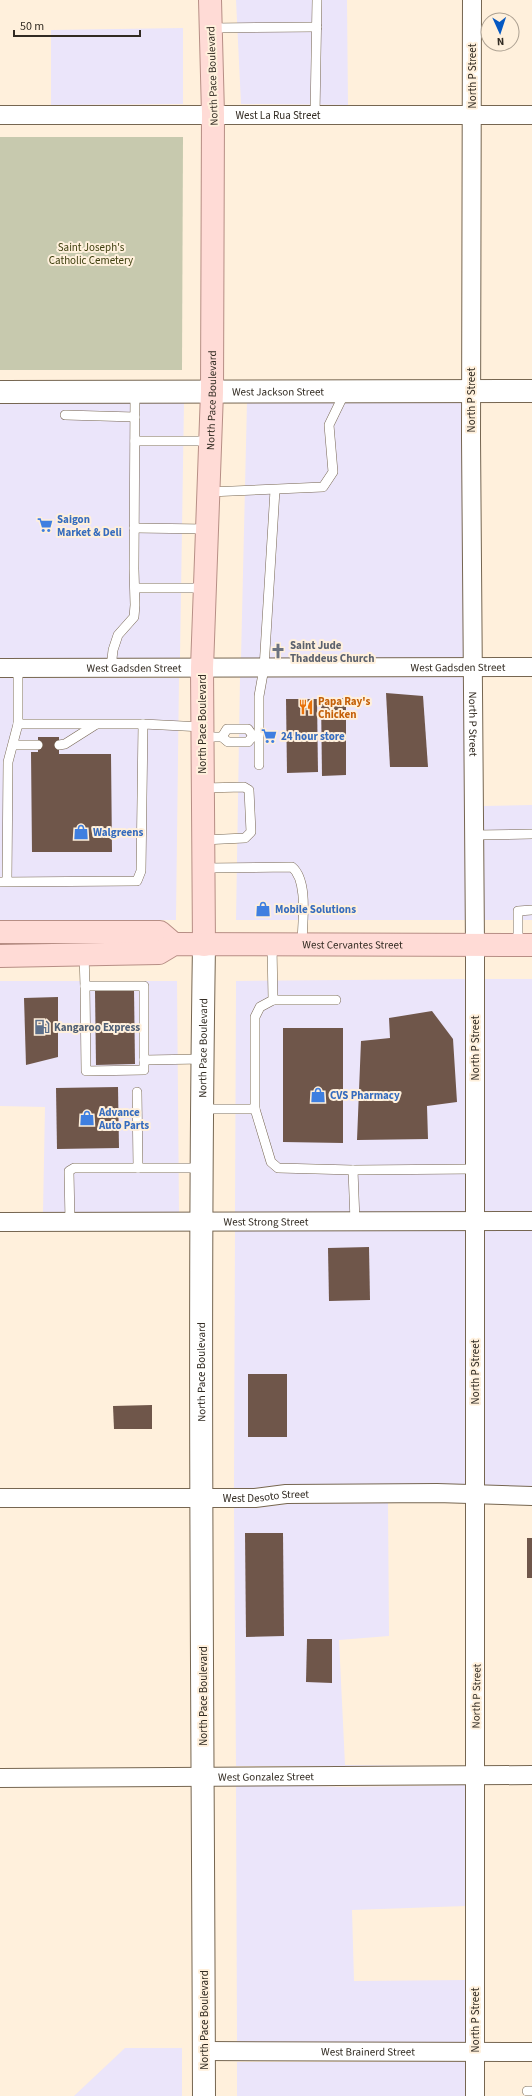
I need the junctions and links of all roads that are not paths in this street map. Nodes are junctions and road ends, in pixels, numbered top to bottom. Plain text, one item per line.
1 (210, 0) edge
2 (317, 0) edge
3 (472, 0) edge
4 (317, 27) junction
5 (211, 28) junction
6 (213, 114) junction
7 (0, 115) edge
8 (315, 115) junction
9 (472, 115) junction
10 (532, 115) edge
11 (345, 391) junction
12 (471, 391) junction
13 (532, 391) edge
14 (0, 392) edge
15 (135, 392) junction
16 (212, 392) junction
17 (65, 415) dead end
18 (135, 417) junction
19 (135, 441) junction
20 (211, 442) junction
21 (274, 490) junction
22 (209, 492) junction
23 (134, 528) junction
24 (207, 529) junction
25 (135, 588) junction
26 (205, 588) junction
27 (474, 667) junction
28 (532, 667) edge
29 (0, 668) edge
30 (18, 668) junction
31 (111, 668) junction
32 (202, 668) junction
33 (264, 668) junction
34 (18, 724) junction
35 (143, 724) junction
36 (95, 725) junction
37 (209, 734) junction
38 (256, 736) junction
39 (59, 744) dead end
40 (13, 745) junction
41 (38, 745) dead end
42 (259, 765) dead end
43 (203, 788) junction
44 (532, 834) edge
45 (474, 835) junction
46 (204, 840) junction
47 (204, 868) junction
48 (4, 881) edge
49 (532, 910) edge
50 (0, 932) edge
51 (174, 944) junction
52 (204, 945) junction
53 (272, 945) junction
54 (302, 945) junction
55 (475, 945) junction
56 (525, 945) edge
57 (84, 954) junction
58 (0, 956) edge
59 (85, 986) junction
60 (273, 1000) junction
61 (336, 1000) dead end
62 (134, 1008) dead end
63 (144, 1008) junction
64 (85, 1009) junction
65 (95, 1009) dead end
66 (134, 1027) dead end
67 (144, 1027) junction
68 (85, 1028) junction
69 (95, 1028) dead end
70 (86, 1049) junction
71 (96, 1049) dead end
72 (203, 1059) junction
73 (144, 1060) junction
74 (137, 1092) dead end
75 (202, 1109) junction
76 (255, 1109) junction
77 (138, 1168) junction
78 (202, 1168) junction
79 (475, 1169) junction
80 (354, 1170) junction
81 (354, 1221) junction
82 (475, 1221) junction
83 (532, 1221) edge
84 (0, 1222) edge
85 (70, 1222) junction
86 (202, 1222) junction
87 (475, 1495) junction
88 (532, 1496) edge
89 (0, 1498) edge
90 (201, 1498) junction
91 (475, 1775) junction
92 (532, 1775) edge
93 (204, 1777) junction
94 (0, 1778) edge
95 (204, 2051) junction
96 (475, 2052) junction
97 (532, 2052) edge
98 (204, 2096) edge
99 (475, 2096) edge

1 - 5 main road, North Pace Boulevard
2 - 4 lane
3 - 9 street, North P Street
4 - 5 lane
4 - 8 lane
5 - 6 main road, North Pace Boulevard
6 - 7 street, West La Rua Street
6 - 8 street, West La Rua Street
6 - 16 main road, North Pace Boulevard
8 - 9 street, West La Rua Street
9 - 10 street, West La Rua Street
9 - 12 street, North P Street
11 - 12 main road, West Jackson Street
11 - 16 main road, West Jackson Street
11 - 21 lane
12 - 13 main road, West Jackson Street
12 - 27 street, North P Street
14 - 15 main road, West Jackson Street
15 - 16 main road, West Jackson Street
15 - 18 lane
16 - 20 main road, North Pace Boulevard
17 - 18 lane
18 - 19 lane
19 - 20 lane
19 - 23 lane
20 - 22 main road, North Pace Boulevard
21 - 22 lane
21 - 33 lane
22 - 24 main road, North Pace Boulevard
23 - 24 lane
23 - 25 lane
24 - 26 main road, North Pace Boulevard
25 - 26 lane
25 - 31 lane
26 - 32 main road, North Pace Boulevard
27 - 28 street, West Gadsden Street
27 - 33 street, West Gadsden Street
27 - 45 street, North P Street
29 - 30 street, West Gadsden Street
30 - 31 street, West Gadsden Street
30 - 34 lane
31 - 32 street, West Gadsden Street
32 - 33 street, West Gadsden Street
32 - 37 main road, North Pace Boulevard
33 - 38 lane
34 - 36 lane
34 - 40 lane
35 - 36 lane
35 - 37 lane
35 - 48 lane
36 - 39 lane
37 - 38 lane
37 - 43 main road, North Pace Boulevard
38 - 42 lane
40 - 41 lane
40 - 48 lane
43 - 46 main road, North Pace Boulevard
43 - 46 lane
44 - 45 lane
45 - 55 street, North P Street
46 - 47 main road, North Pace Boulevard
47 - 52 main road, North Pace Boulevard
47 - 54 lane
49 - 56 lane
50 - 51 main road
51 - 52 main road, West Cervantes Street
51 - 57 main road, West Cervantes Street
52 - 53 main road, West Cervantes Street
52 - 72 main road, North Pace Boulevard
53 - 54 main road, West Cervantes Street
53 - 60 lane
54 - 55 main road, West Cervantes Street
55 - 56 main road, West Cervantes Street
55 - 79 street, North P Street
57 - 58 main road, West Cervantes Street
57 - 59 lane
59 - 63 lane
59 - 64 lane
60 - 61 lane
60 - 76 lane
62 - 63 lane
63 - 67 lane
64 - 65 lane
64 - 68 lane
66 - 67 lane
67 - 73 lane
68 - 69 lane
68 - 70 lane
70 - 71 lane
70 - 73 lane
72 - 73 lane
72 - 75 main road, North Pace Boulevard
74 - 77 lane
75 - 76 lane
75 - 78 main road, North Pace Boulevard
76 - 80 lane
77 - 78 lane
77 - 85 lane
78 - 86 main road, North Pace Boulevard
79 - 80 lane
79 - 82 street, North P Street
80 - 81 lane
81 - 82 street, West Strong Street
81 - 86 street, West Strong Street
82 - 83 street, West Strong Street
82 - 87 street, North P Street
84 - 85 street, West Strong Street
85 - 86 street, West Strong Street
86 - 90 main road, North Pace Boulevard
87 - 88 street, West Desoto Street
87 - 90 street, West Desoto Street
87 - 91 street, North P Street
89 - 90 street, West Desoto Street
90 - 93 main road, North Pace Boulevard
91 - 92 street, West Gonzalez Street
91 - 93 street, West Gonzalez Street
91 - 96 street, North P Street
93 - 94 street, West Gonzalez Street
93 - 95 main road, North Pace Boulevard
95 - 96 street, West Brainerd Street
95 - 98 main road, North Pace Boulevard
96 - 97 street, West Brainerd Street
96 - 99 street, North P Street

